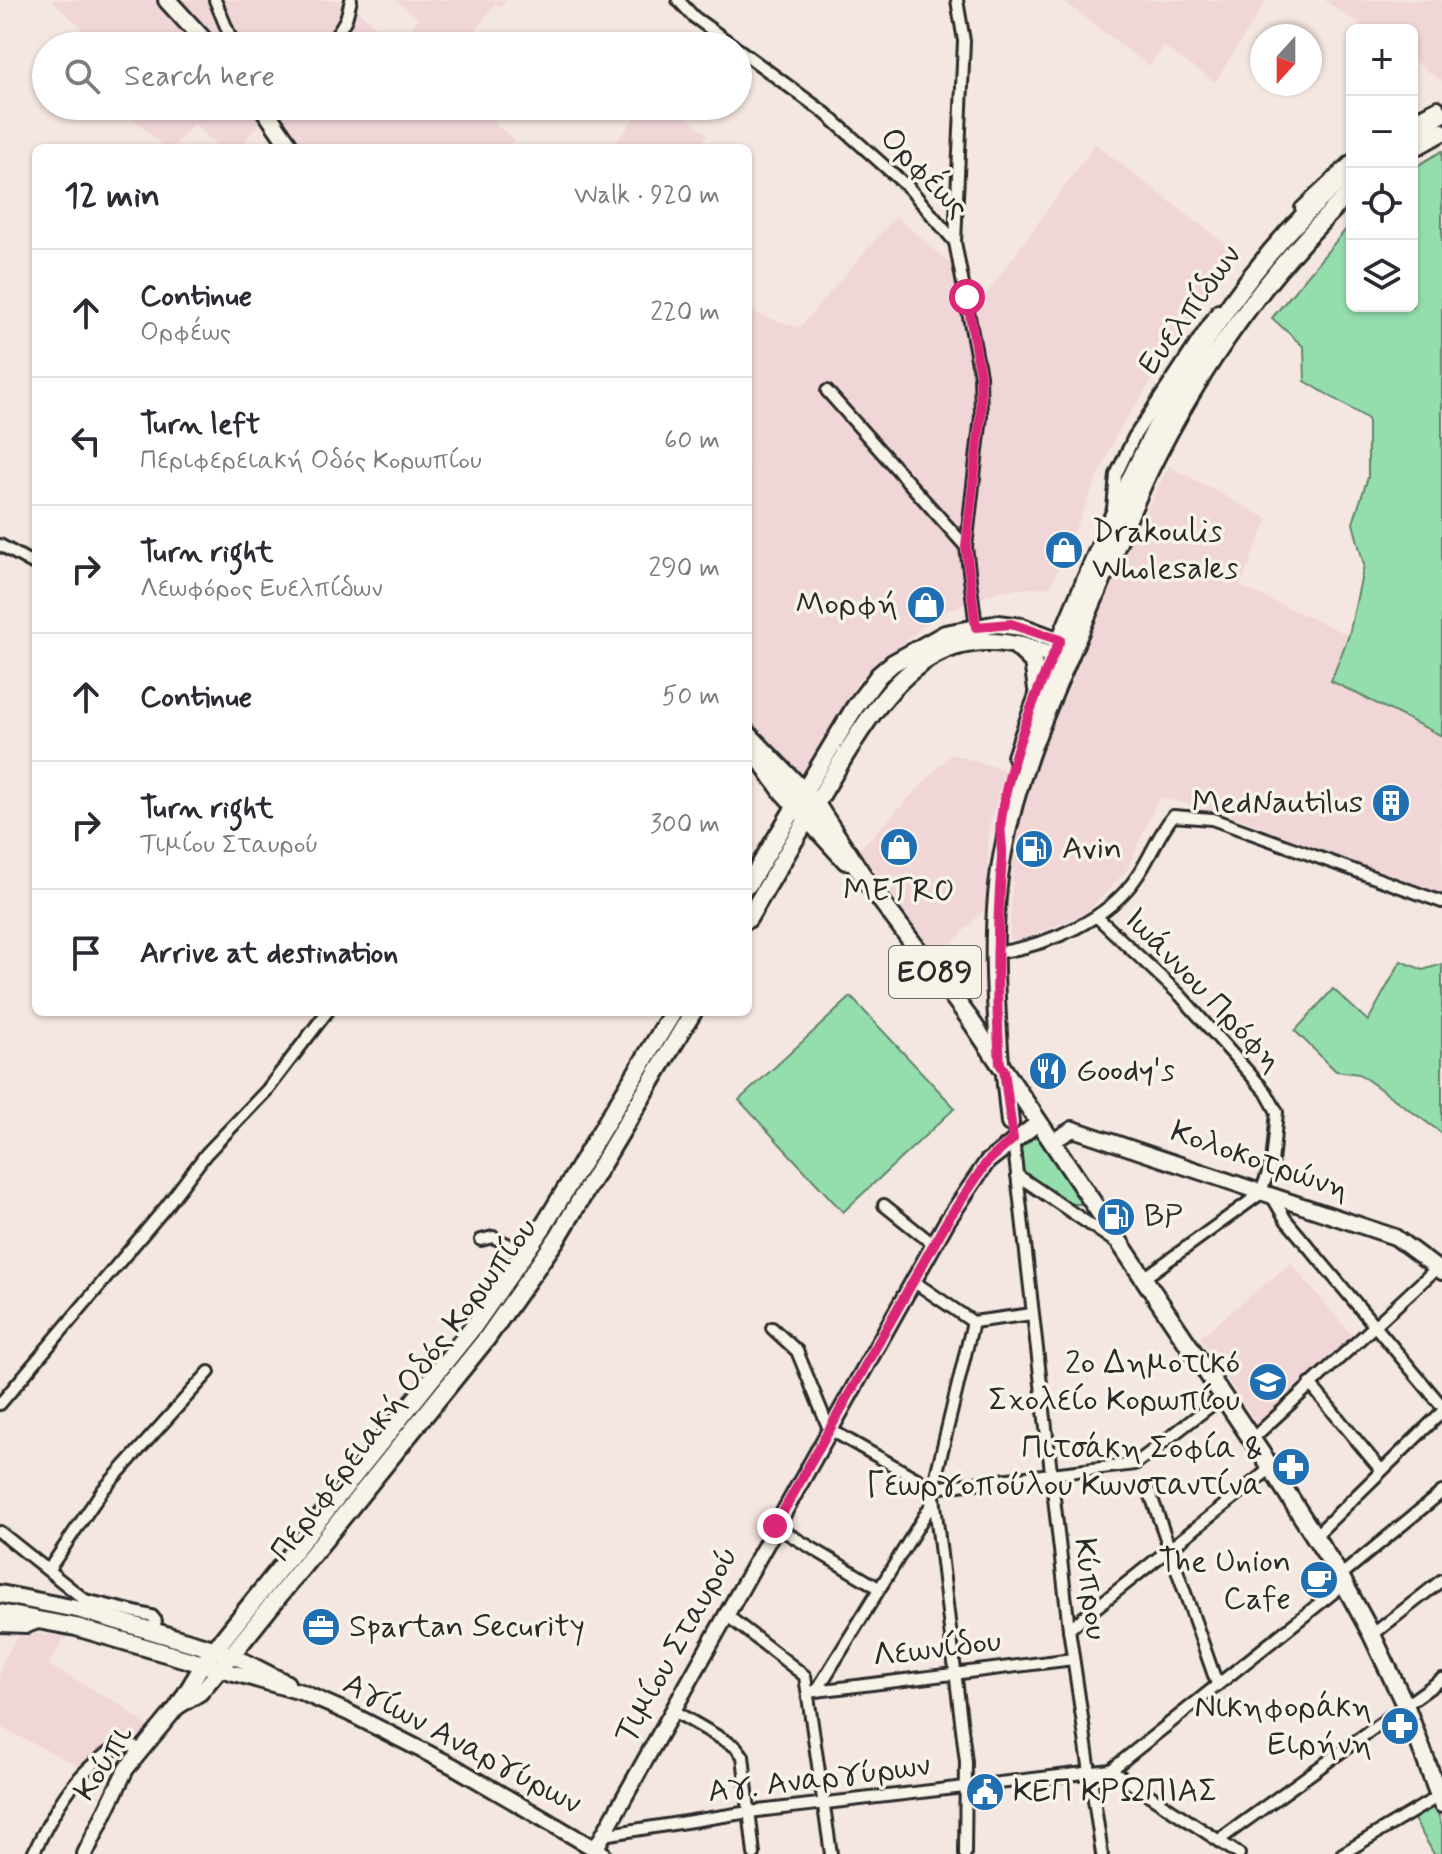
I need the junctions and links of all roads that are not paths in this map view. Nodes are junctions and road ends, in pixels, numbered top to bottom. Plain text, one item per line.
1 (167, 0) edge
2 (215, 0) edge
3 (351, 0) edge
4 (678, 0) edge
5 (957, 0) edge
6 (196, 32) edge
7 (228, 32) edge
8 (338, 32) edge
9 (714, 32) edge
10 (752, 60) edge
11 (1441, 114) edge
12 (1418, 118) edge
13 (276, 120) edge
14 (1418, 127) edge
15 (1418, 142) edge
16 (289, 144) edge
17 (1346, 166) edge
18 (1346, 177) edge
19 (1346, 197) edge
20 (955, 242) junction
21 (1250, 275) junction
22 (827, 391) dead end
23 (0, 545) edge
24 (966, 547) junction
25 (32, 563) edge
26 (1070, 616) junction
27 (976, 627) junction
28 (1031, 630) junction
29 (1010, 642) junction
30 (1063, 651) junction
31 (1036, 695) junction
32 (752, 738) edge
33 (752, 747) edge
34 (804, 791) junction
35 (816, 804) junction
36 (795, 806) junction
37 (807, 820) junction
38 (1003, 852) junction
39 (752, 878) edge
40 (867, 882) junction
41 (1442, 902) edge
42 (752, 912) edge
43 (1097, 917) junction
44 (996, 953) junction
45 (324, 1016) edge
46 (671, 1016) edge
47 (691, 1016) edge
48 (1002, 1067) junction
49 (1035, 1116) junction
50 (1011, 1131) junction
51 (1053, 1141) junction
52 (1017, 1175) junction
53 (1266, 1196) junction
54 (884, 1205) dead end
55 (481, 1240) dead end
56 (934, 1245) junction
57 (1123, 1247) junction
58 (525, 1253) junction
59 (1440, 1270) edge
60 (1144, 1278) junction
61 (913, 1281) junction
62 (1032, 1314) junction
63 (973, 1322) junction
64 (1376, 1327) junction
65 (772, 1328) dead end
66 (209, 1372) dead end
67 (1310, 1384) junction
68 (1222, 1397) junction
69 (0, 1404) edge
70 (1442, 1406) edge
71 (1442, 1412) edge
72 (829, 1429) junction
73 (1251, 1440) junction
74 (1271, 1468) junction
75 (1381, 1470) junction
76 (1050, 1476) junction
77 (933, 1488) junction
78 (1442, 1492) edge
79 (1150, 1493) dead end
80 (933, 1502) junction
81 (775, 1526) junction
82 (0, 1532) edge
83 (1314, 1537) junction
84 (1170, 1546) junction
85 (49, 1569) junction
86 (1342, 1580) junction
87 (1442, 1580) edge
88 (877, 1587) junction
89 (0, 1594) edge
90 (0, 1613) edge
91 (725, 1614) junction
92 (45, 1621) junction
93 (236, 1621) junction
94 (0, 1626) edge
95 (1069, 1629) junction
96 (153, 1630) junction
97 (1372, 1635) junction
98 (194, 1642) junction
99 (215, 1649) junction
100 (232, 1655) junction
101 (1073, 1659) junction
102 (212, 1667) junction
103 (956, 1673) junction
104 (1442, 1679) edge
105 (1217, 1684) junction
106 (812, 1691) junction
107 (301, 1692) junction
108 (1406, 1707) junction
109 (672, 1710) junction
110 (142, 1749) junction
111 (1111, 1770) junction
112 (1090, 1773) junction
113 (966, 1787) junction
114 (1440, 1791) edge
115 (824, 1803) junction
116 (749, 1812) junction
117 (1219, 1840) junction
118 (599, 1848) edge
119 (33, 1854) edge
120 (85, 1854) edge
121 (754, 1854) edge
122 (831, 1854) edge
123 (965, 1854) edge
124 (1102, 1854) edge
125 (1239, 1854) edge
126 (1342, 1854) edge

1 - 6 main road
2 - 7 street
3 - 8 street
4 - 9 street, Ορφέως
5 - 20 street
10 - 20 street, Ορφέως
11 - 12 street
11 - 14 main road
11 - 15 main road
13 - 16 main road
17 - 21 street, Ευελπίδων
18 - 21 main road
19 - 30 main road
20 - 24 street, Ορφέως
21 - 26 main road
22 - 24 street
23 - 25 street
24 - 27 street, Ορφέως
26 - 28 main road
26 - 30 main road
27 - 28 main road
27 - 34 main road
28 - 30 main road
29 - 30 main road
29 - 31 main road
29 - 35 main road
30 - 31 main road
30 - 38 main road
31 - 38 main road
32 - 34 main road, ΕΟ89
33 - 36 main road, ΕΟ89
34 - 35 main road, ΕΟ89
34 - 36 main road
35 - 37 main road
35 - 40 main road, ΕΟ89
36 - 37 main road, ΕΟ89
36 - 39 main road
37 - 40 main road, ΕΟ89
37 - 42 main road
38 - 44 main road
40 - 48 main road, ΕΟ89
41 - 43 street
43 - 44 street
43 - 53 street, Ιωάννου Πρόφη
44 - 48 main road
45 - 69 street
46 - 58 main road, Περιφερειακή Οδός Κορωπίου
47 - 100 main road, Περιφερειακή Οδός Κορωπίου
48 - 49 main road, ΕΟ89
48 - 50 main road
49 - 50 street, Τιμίου Σταυρού
49 - 51 main road, ΕΟ89
50 - 52 street, Κύπρου
50 - 56 street, Τιμίου Σταυρού
51 - 53 street, Κολοκοτρώνη
51 - 57 main road, ΕΟ89
52 - 57 street
52 - 62 street, Κύπρου
53 - 59 street, Κολοκοτρώνη
53 - 60 street
53 - 64 street
54 - 56 street
55 - 58 street
56 - 61 street, Τιμίου Σταυρού
57 - 60 main road, ΕΟ89
58 - 93 main road, Περιφερειακή Οδός Κορωπίου
59 - 64 street
60 - 68 main road, ΕΟ89
61 - 63 street
61 - 72 street, Τιμίου Σταυρού
62 - 63 street
62 - 76 street, Κύπρου
63 - 77 street
64 - 67 street
64 - 70 street
65 - 72 street
66 - 85 street
67 - 73 street
67 - 75 street
68 - 73 main road, ΕΟ89
68 - 76 street
71 - 75 street
72 - 77 street
72 - 81 street, Τιμίου Σταυρού
73 - 74 main road, ΕΟ89
74 - 83 main road, ΕΟ89
74 - 84 street
75 - 83 street
76 - 77 street
76 - 95 street, Κύπρου
77 - 80 street
78 - 86 street
79 - 84 street
80 - 88 street
80 - 103 street
81 - 88 street
81 - 91 street, Τιμίου Σταυρού
82 - 85 street
83 - 86 main road, ΕΟ89
84 - 95 street
84 - 105 street
85 - 96 street
86 - 97 main road, ΕΟ89
86 - 105 street
87 - 97 street
88 - 106 street
89 - 96 main road, Αγίων Αναργύρων
90 - 92 main road
91 - 106 street
91 - 109 street, Τιμίου Σταυρού
92 - 94 street
92 - 102 main road
93 - 98 main road
93 - 99 main road, Περιφερειακή Οδός Κορωπίου
95 - 101 street, Κύπρου
96 - 98 main road, Αγίων Αναργύρων
97 - 108 main road, ΕΟ89
98 - 99 main road, Αγίων Αναργύρων
99 - 100 main road, Αγίων Αναργύρων
99 - 102 main road, Περιφερειακή Οδός Κορωπίου
100 - 102 main road, Περιφερειακή Οδός Κορωπίου
100 - 107 street, Αγίων Αναργύρων
101 - 103 street, Λεωνίδου
101 - 112 street, Κύπρου
102 - 107 street, Αγίων Αναργύρων
102 - 110 street, Κούπι
103 - 106 street, Λεωνίδου
103 - 113 street
104 - 108 street
105 - 111 street
106 - 115 street
107 - 118 street, Αγίων Αναργύρων
108 - 114 main road, ΕΟ89
108 - 117 street
109 - 116 street
109 - 118 street, Τιμίου Σταυρού
110 - 119 street
110 - 120 street, Κούπι
111 - 112 street, Αγ. Αναργύρων
111 - 117 street
112 - 113 street, Αγ. Αναργύρων
112 - 124 street, Κύπρου
113 - 115 street, Αγ. Αναργύρων
113 - 123 street
114 - 126 street
115 - 116 street, Αγ. Αναργύρων
115 - 122 street
116 - 118 street, Αγ. Αναργύρων
116 - 121 street
117 - 125 street

